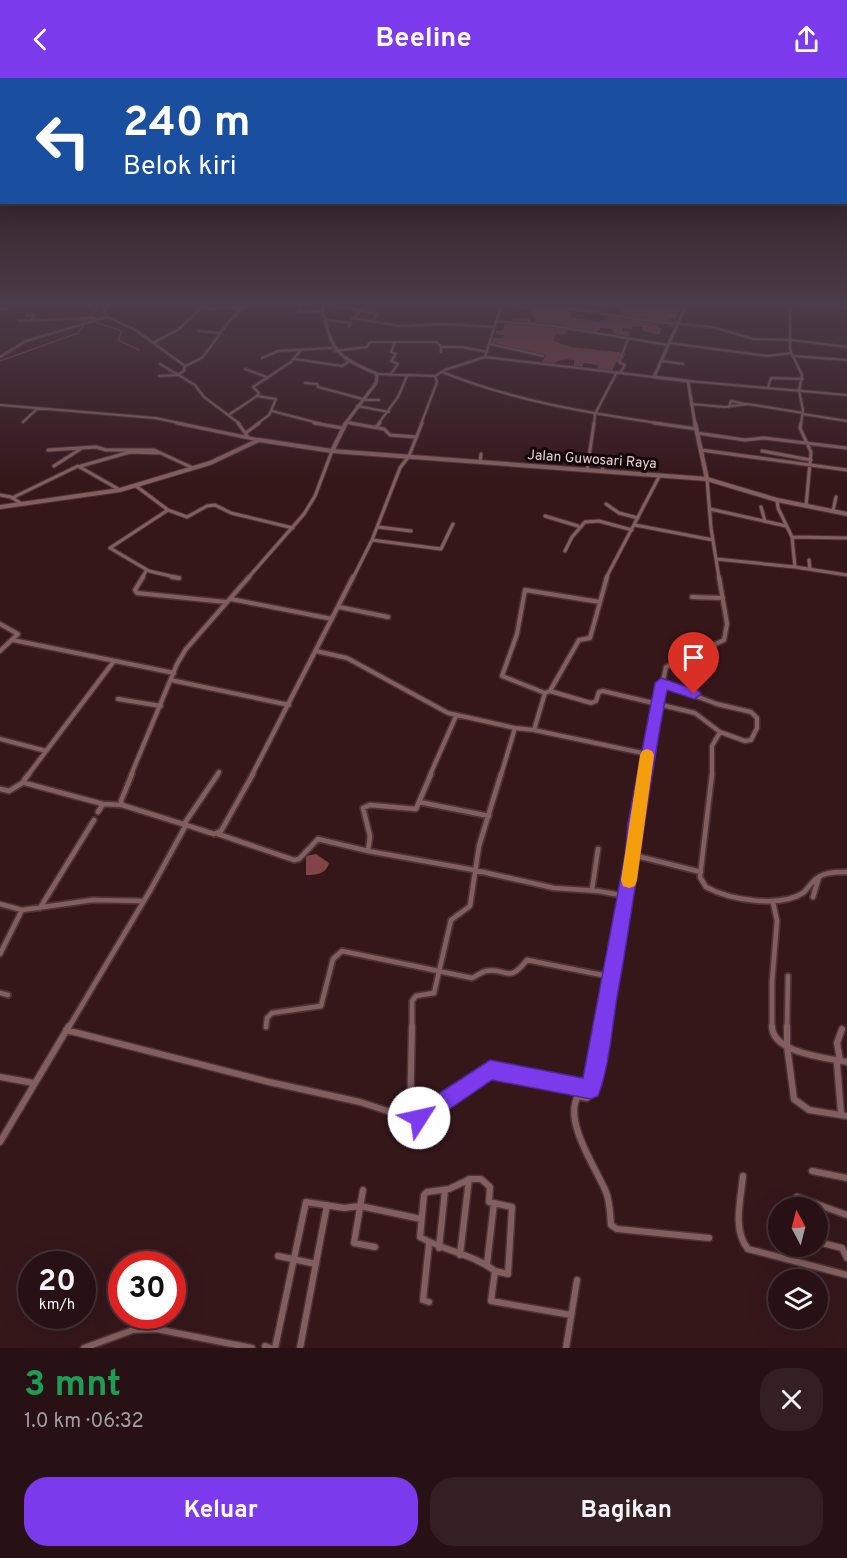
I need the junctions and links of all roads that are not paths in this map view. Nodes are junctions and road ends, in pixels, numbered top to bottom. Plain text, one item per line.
1 (180, 362) edge
2 (193, 362) edge
3 (289, 362) edge
4 (316, 362) edge
5 (348, 362) joint
6 (394, 362) edge
7 (470, 362) edge
8 (529, 362) edge
9 (620, 362) edge
10 (661, 362) edge
11 (671, 362) edge
12 (795, 362) edge
13 (160, 364) dead end
14 (683, 364) dead end
15 (185, 366) junction
16 (246, 369) dead end
17 (441, 372) junction
18 (619, 373) junction
19 (179, 374) junction
20 (377, 374) junction
21 (390, 375) junction
22 (159, 376) dead end
23 (407, 376) junction
24 (435, 376) junction
25 (268, 377) junction
26 (654, 377) junction
27 (803, 379) junction
28 (688, 381) junction
29 (304, 382) dead end
30 (768, 388) junction
31 (799, 391) junction
32 (847, 395) edge
33 (257, 396) junction
34 (362, 399) junction
35 (379, 400) dead end
36 (691, 404) junction
37 (746, 404) junction
38 (0, 405) edge
39 (357, 406) junction
40 (729, 407) junction
41 (39, 408) junction
42 (788, 410) junction
43 (272, 411) junction
44 (389, 412) junction
45 (596, 412) junction
46 (230, 414) junction
47 (803, 414) junction
48 (786, 416) dead end
49 (847, 421) edge
50 (23, 422) dead end
51 (346, 422) junction
52 (375, 427) junction
53 (342, 428) junction
54 (697, 431) junction
55 (247, 432) junction
56 (248, 437) junction
57 (416, 437) junction
58 (259, 440) junction
59 (806, 443) junction
60 (83, 448) junction
61 (847, 448) edge
62 (48, 450) dead end
63 (701, 450) junction
64 (332, 451) junction
65 (762, 451) dead end
66 (159, 452) junction
67 (481, 454) dead end
68 (409, 456) junction
69 (811, 460) junction
70 (480, 462) junction
71 (589, 463) junction
72 (54, 466) dead end
73 (80, 466) junction
74 (811, 466) junction
75 (193, 469) junction
76 (587, 470) junction
77 (847, 470) edge
78 (603, 471) junction
79 (660, 475) junction
80 (707, 479) junction
81 (136, 486) junction
82 (120, 490) junction
83 (0, 495) edge
84 (836, 497) dead end
85 (12, 498) junction
86 (777, 500) junction
87 (22, 504) junction
88 (606, 504) dead end
89 (806, 506) junction
90 (0, 507) edge
91 (761, 507) dead end
92 (710, 508) junction
93 (168, 510) junction
94 (833, 511) junction
95 (847, 514) edge
96 (545, 516) dead end
97 (638, 518) junction
98 (765, 521) junction
99 (453, 524) dead end
100 (578, 526) junction
101 (786, 526) junction
102 (378, 527) junction
103 (293, 528) junction
104 (634, 528) junction
105 (411, 531) dead end
106 (792, 537) junction
107 (847, 538) edge
108 (372, 540) junction
109 (713, 540) junction
110 (565, 551) dead end
111 (716, 559) junction
112 (809, 560) dead end
113 (795, 567) junction
114 (810, 569) junction
115 (146, 571) junction
116 (847, 575) edge
117 (178, 578) dead end
118 (692, 597) dead end
119 (723, 598) junction
120 (228, 600) junction
121 (600, 602) junction
122 (339, 607) junction
123 (388, 617) dead end
124 (333, 619) junction
125 (0, 624) edge
126 (13, 640) junction
127 (0, 651) edge
128 (316, 651) junction
129 (114, 661) junction
130 (174, 673) junction
131 (171, 680) junction
132 (661, 683) junction
133 (547, 692) junction
134 (118, 699) dead end
135 (657, 704) junction
136 (290, 705) junction
137 (161, 706) junction
138 (456, 716) junction
139 (515, 728) junction
140 (534, 730) junction
141 (720, 732) junction
142 (0, 739) edge
143 (46, 751) junction
144 (647, 754) junction
145 (219, 772) dead end
146 (24, 782) junction
147 (0, 789) edge
148 (419, 802) junction
149 (103, 804) junction
150 (122, 806) junction
151 (98, 812) dead end
152 (489, 816) junction
153 (94, 819) dead end
154 (185, 825) junction
155 (217, 833) junction
156 (598, 849) dead end
157 (368, 851) junction
158 (633, 855) junction
159 (474, 870) junction
160 (701, 872) junction
161 (847, 872) edge
162 (819, 877) junction
163 (592, 890) junction
164 (626, 896) junction
165 (813, 897) dead end
166 (144, 901) junction
167 (773, 902) junction
168 (0, 904) edge
169 (40, 908) junction
170 (22, 910) junction
171 (0, 953) edge
172 (438, 972) junction
173 (788, 976) dead end
174 (612, 977) junction
175 (0, 993) edge
176 (8, 995) dead end
177 (266, 1027) dead end
178 (842, 1029) dead end
179 (66, 1030) junction
180 (787, 1046) junction
181 (840, 1060) junction
182 (847, 1062) edge
183 (0, 1077) edge
184 (34, 1083) junction
185 (591, 1089) junction
186 (844, 1115) edge
187 (410, 1118) junction
188 (0, 1142) edge
189 (812, 1171) dead end
190 (743, 1176) dead end
191 (847, 1178) edge
192 (469, 1179) junction
193 (363, 1190) dead end
194 (446, 1190) junction
195 (494, 1203) junction
196 (327, 1205) junction
197 (360, 1206) junction
198 (828, 1208) edge
199 (847, 1215) edge
200 (421, 1219) junction
201 (709, 1238) dead end
202 (429, 1244) junction
203 (828, 1244) edge
204 (375, 1247) dead end
205 (439, 1248) junction
206 (460, 1255) junction
207 (278, 1256) dead end
208 (847, 1258) edge
209 (294, 1259) junction
210 (316, 1264) junction
211 (487, 1264) junction
212 (495, 1271) junction
213 (847, 1275) edge
214 (578, 1280) dead end
215 (429, 1302) dead end
216 (571, 1315) junction
217 (84, 1348) edge
218 (252, 1348) edge
219 (275, 1348) edge
220 (300, 1348) edge
221 (566, 1348) edge

1 - 15 street
2 - 15 street
3 - 25 street
4 - 5 street
5 - 20 street
6 - 21 street
7 - 17 street
8 - 18 street
9 - 18 street
10 - 26 street
11 - 14 street
12 - 27 street
13 - 19 street
15 - 19 street
16 - 25 street
17 - 24 street
17 - 45 street
18 - 26 street
18 - 45 street
19 - 22 street
19 - 46 street
20 - 21 street
20 - 34 street
21 - 23 street
23 - 24 street
23 - 44 street
24 - 57 street
25 - 33 street
26 - 28 street
27 - 30 street
27 - 31 street
28 - 30 street
28 - 36 street
29 - 34 street
30 - 31 street
31 - 32 street
31 - 47 street
33 - 43 street
33 - 46 street
34 - 35 street
34 - 39 street
36 - 40 street
36 - 54 street
37 - 40 street
37 - 40 street
37 - 42 street
38 - 41 street
39 - 44 street
39 - 51 street
41 - 50 street
41 - 56 street
42 - 47 street
42 - 48 street
43 - 53 street
43 - 55 street
44 - 52 street
45 - 54 street
45 - 71 street
46 - 55 street
47 - 49 street
47 - 59 street
51 - 52 street
51 - 53 street
52 - 57 street
53 - 64 street
54 - 59 street
54 - 63 street
55 - 56 street
56 - 58 street
57 - 68 street
58 - 64 street
58 - 75 street
59 - 61 street
59 - 69 street
60 - 62 street
60 - 66 street
60 - 72 street
63 - 74 street
63 - 80 street
64 - 68 street, Jalan Guwosari Raya
64 - 103 street
65 - 69 street
66 - 73 street
66 - 75 street
67 - 70 street
68 - 70 street, Jalan Guwosari Raya
68 - 102 street
69 - 74 street
70 - 76 street, Jalan Guwosari Raya
71 - 76 street
71 - 78 street
73 - 82 street
73 - 85 street
74 - 77 street
74 - 89 street
75 - 81 street
76 - 78 street, Jalan Guwosari Raya
78 - 79 street, Jalan Guwosari Raya
79 - 80 street, Jalan Guwosari Raya
79 - 97 street
80 - 86 street, Jalan Guwosari Raya
80 - 92 street
81 - 82 street
81 - 93 street
82 - 87 street
83 - 85 street
84 - 94 street
85 - 87 street
86 - 89 street, Jalan Guwosari Raya
86 - 101 street
87 - 90 street
88 - 97 street
89 - 94 street, Jalan Guwosari Raya
91 - 98 street
92 - 98 street
92 - 109 street
93 - 103 street
93 - 115 street
94 - 95 street, Jalan Guwosari Raya
96 - 100 street
97 - 104 street
98 - 101 street
99 - 108 street
100 - 104 street
100 - 110 street
101 - 106 street
102 - 105 street
102 - 108 street
103 - 120 street
104 - 109 street
104 - 121 street
106 - 107 street
106 - 113 street
108 - 122 street
109 - 111 street
111 - 113 street
111 - 119 street
112 - 114 street
113 - 114 street
114 - 116 street
115 - 117 street
115 - 120 street
118 - 119 street
119 - 132 street
120 - 124 street
120 - 130 street
121 - 133 street
121 - 133 street
122 - 123 street
122 - 124 street
124 - 128 street
125 - 126 street
126 - 127 street
126 - 129 street
128 - 136 street
128 - 138 street
129 - 130 street
129 - 143 street
130 - 131 street
131 - 136 street
131 - 137 street
132 - 135 street
132 - 141 street
133 - 135 street
133 - 140 street
134 - 137 street
135 - 141 street
135 - 144 street
136 - 155 street
137 - 150 street
138 - 139 street
138 - 148 street
139 - 140 street
139 - 152 street
140 - 144 street
141 - 160 street
142 - 143 street
143 - 146 street
144 - 158 street
145 - 154 street
146 - 147 street
146 - 149 street
148 - 152 street
148 - 157 street
149 - 150 street
149 - 151 street
150 - 154 street
152 - 159 street
153 - 169 street
154 - 155 street
154 - 166 street
155 - 157 street
156 - 163 street
157 - 159 street
158 - 160 street
158 - 164 street
159 - 163 street
159 - 172 street
160 - 167 street
161 - 162 street
162 - 165 street
162 - 167 street
163 - 164 street
164 - 174 street
166 - 169 street
166 - 179 street
167 - 180 street
168 - 170 street
169 - 170 street
170 - 171 street
172 - 174 street
172 - 177 street
172 - 187 street
173 - 180 street
174 - 185 street
175 - 176 street
178 - 181 street
179 - 184 street
179 - 187 street
180 - 181 street
180 - 186 street
181 - 182 street
181 - 186 street
183 - 184 street
184 - 188 street
185 - 187 street
185 - 201 street
189 - 191 street
190 - 213 street
192 - 194 street
192 - 195 street
192 - 206 street
193 - 197 street
194 - 200 street
194 - 205 street
195 - 211 street
195 - 212 street
196 - 197 street
196 - 209 street
196 - 210 street
197 - 200 street
197 - 204 street
198 - 199 street
200 - 202 street
202 - 205 street
202 - 215 street
203 - 208 street
205 - 206 street
206 - 211 street
207 - 209 street
209 - 210 street
209 - 219 street
210 - 220 street
211 - 212 street
212 - 216 street
214 - 216 street
216 - 221 street
217 - 218 street

